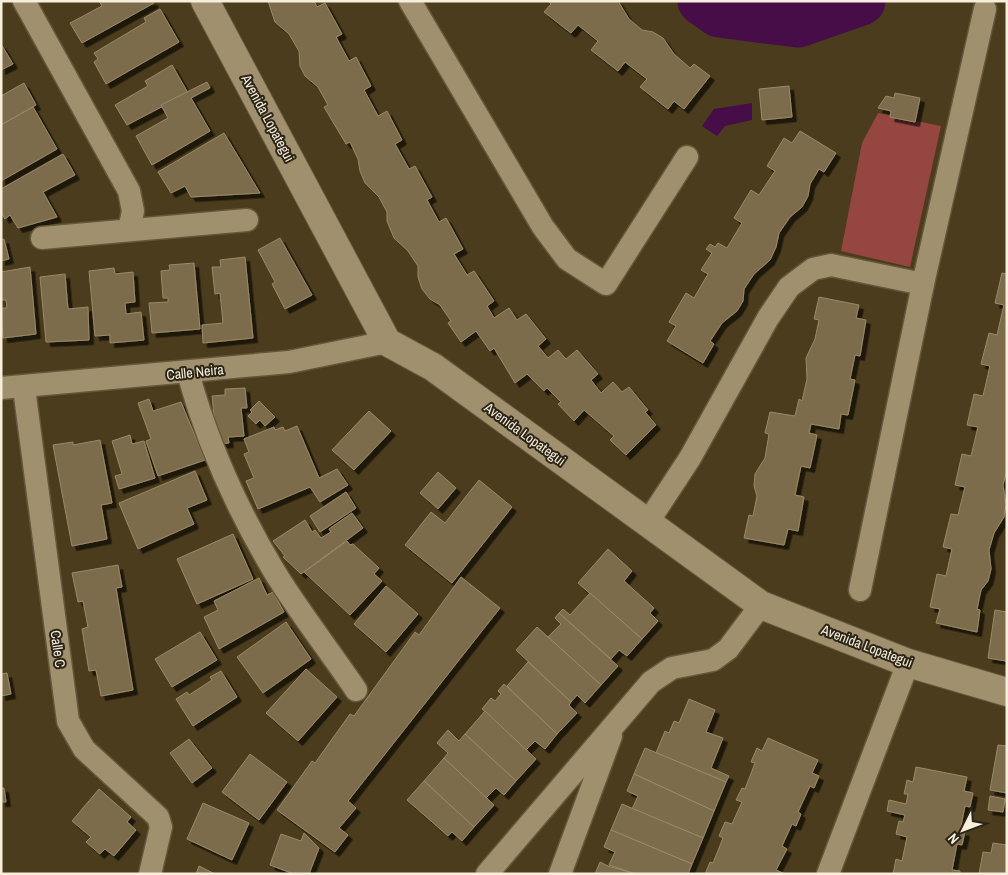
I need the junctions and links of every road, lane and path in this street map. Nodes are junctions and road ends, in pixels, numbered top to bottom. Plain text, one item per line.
1 (24, 1) edge
2 (206, 1) edge
3 (410, 1) edge
4 (985, 9) dead end
5 (687, 157) dead end
6 (247, 220) dead end
7 (129, 230) junction
8 (42, 238) dead end
9 (923, 284) junction
10 (387, 342) junction
11 (188, 373) junction
12 (1, 388) edge
13 (24, 388) junction
14 (648, 522) junction
15 (860, 590) dead end
16 (761, 605) junction
17 (908, 663) junction
18 (356, 690) dead end
19 (1007, 692) edge
20 (617, 722) junction
21 (150, 874) edge
22 (487, 874) edge
23 (560, 874) edge
24 (828, 874) edge

1 - 7 street
2 - 10 street, Avenida Lopategui
3 - 5 street
4 - 9 street
6 - 7 street
7 - 8 street
9 - 14 street
9 - 15 street
10 - 11 street, Calle Neira
10 - 14 street, Avenida Lopategui
11 - 13 street, Calle Neira
11 - 18 street
12 - 13 street, Calle Neira
13 - 21 street, Calle C
14 - 16 street, Avenida Lopategui
16 - 17 street, Avenida Lopategui
16 - 20 street
17 - 19 street, Avenida Lopategui
17 - 24 street
20 - 22 street
20 - 23 street

